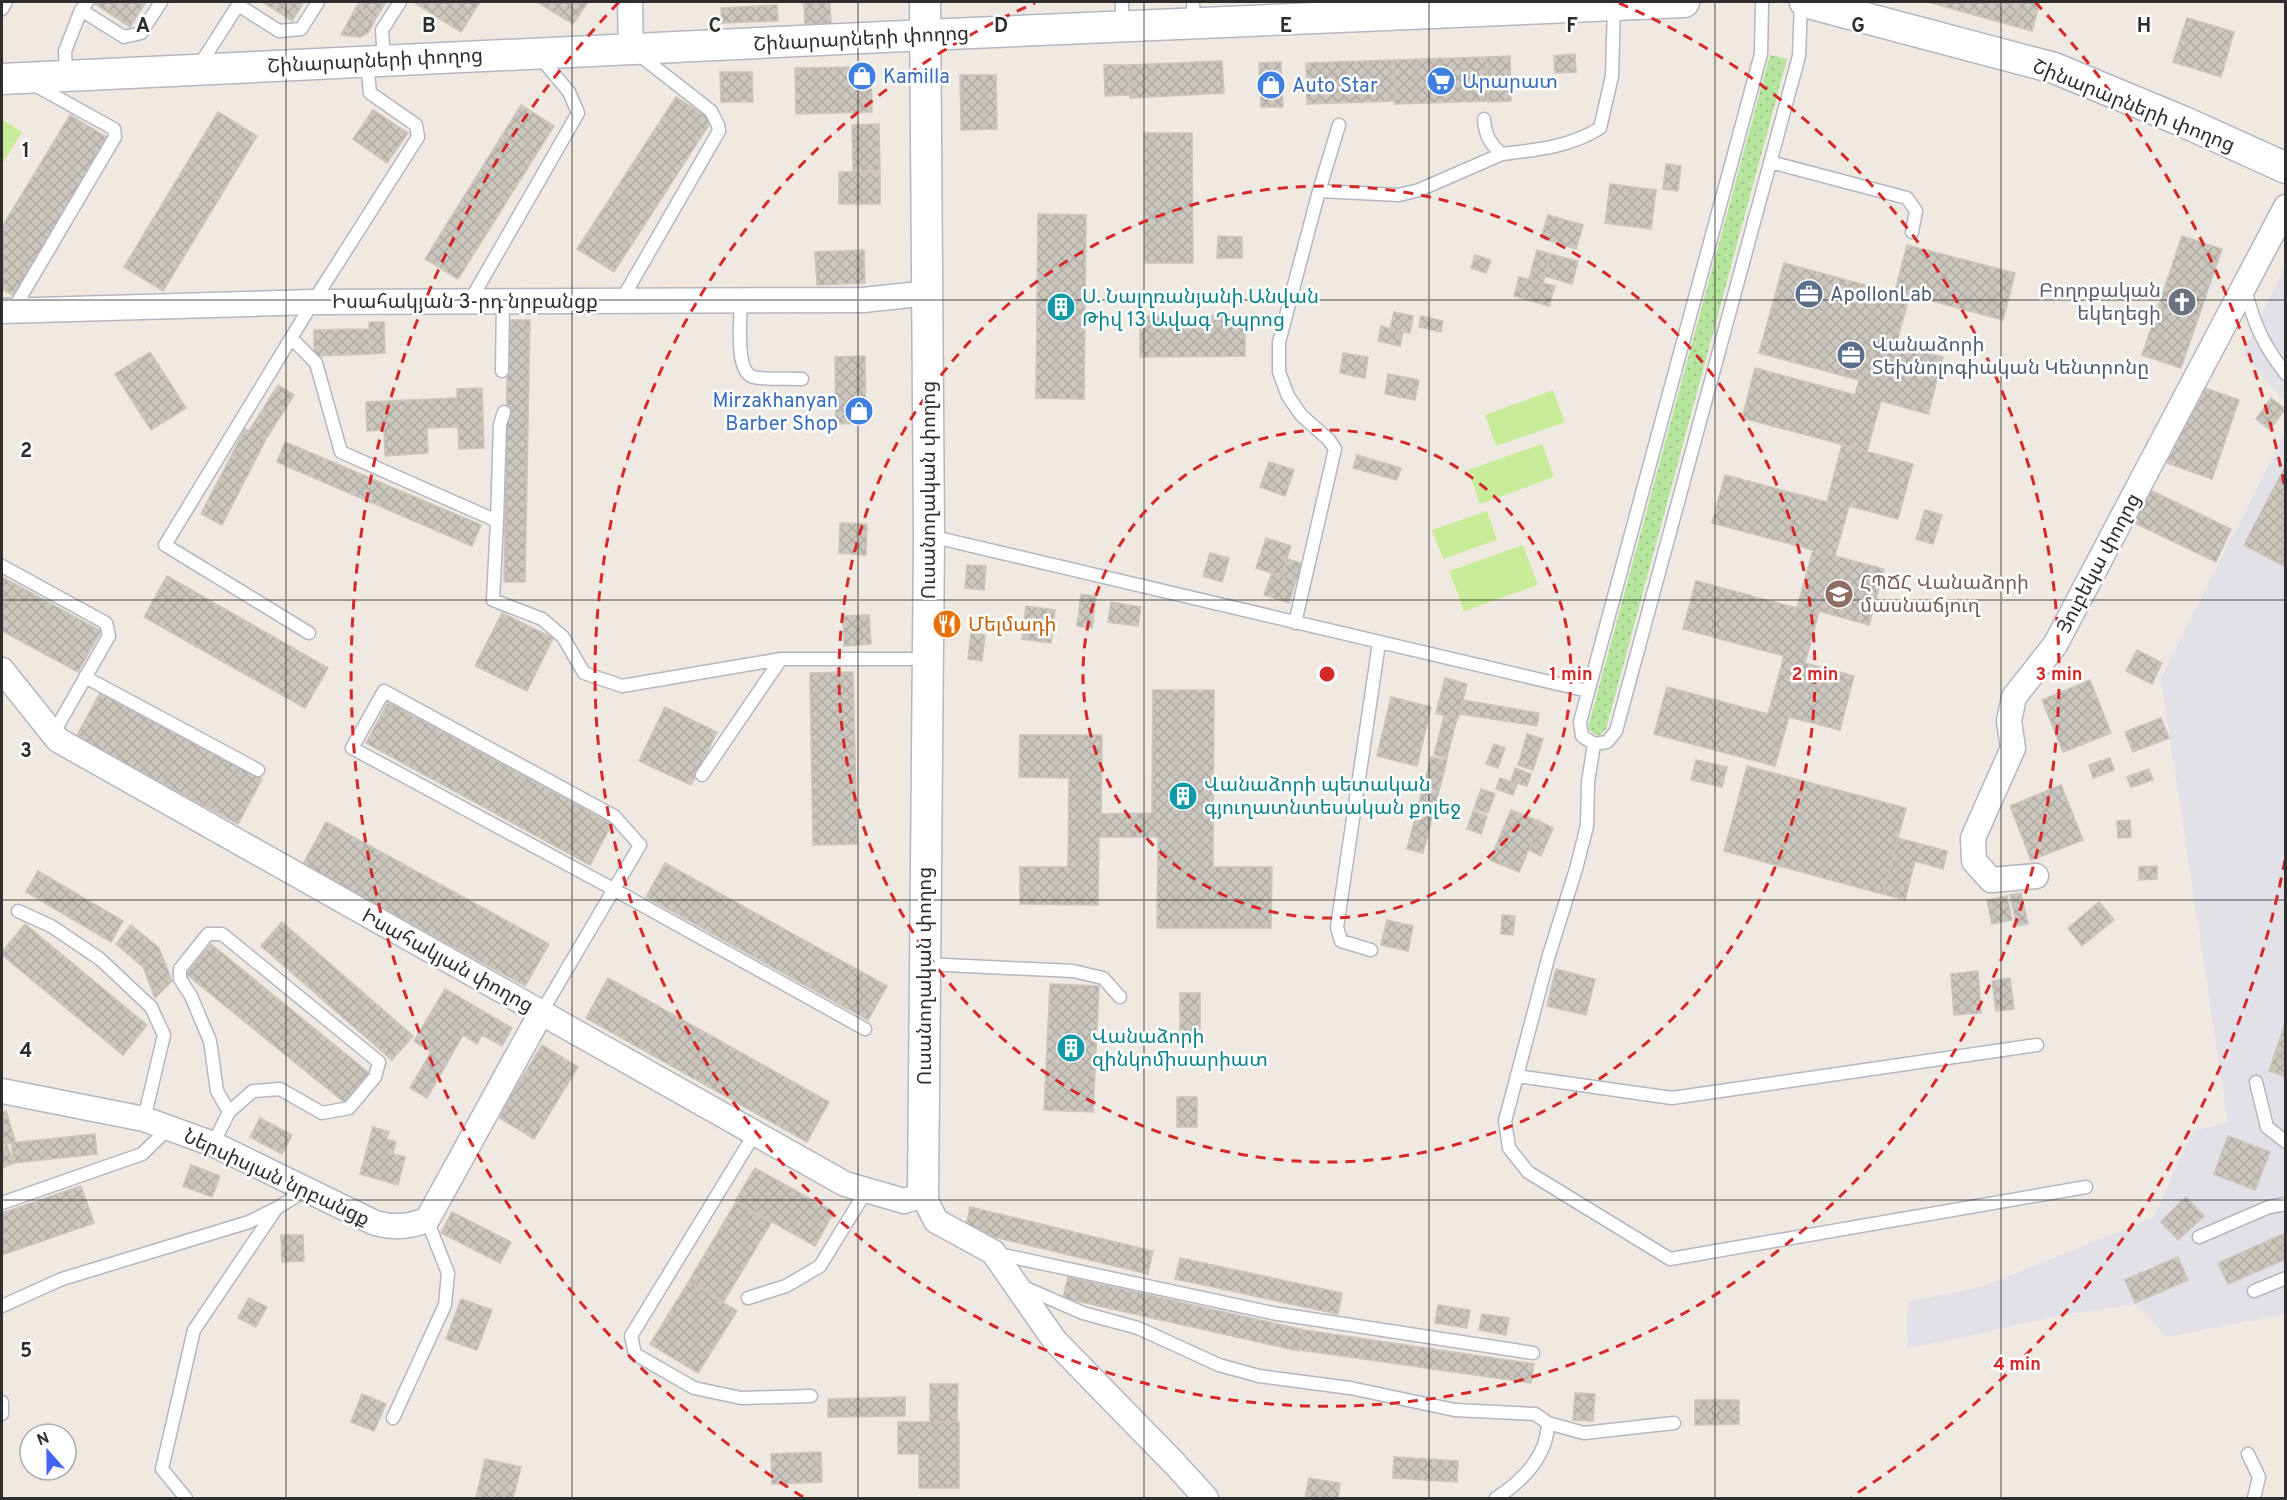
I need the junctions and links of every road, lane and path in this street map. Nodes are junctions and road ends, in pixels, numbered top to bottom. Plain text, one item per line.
1 (6, 2) edge
2 (161, 2) edge
3 (318, 2) edge
4 (400, 2) edge
5 (630, 2) edge
6 (925, 2) edge
7 (1671, 2) edge
8 (1684, 2) edge
9 (1762, 2) edge
10 (1801, 2) edge
11 (1805, 2) edge
12 (239, 3) edge
13 (1561, 4) edge
14 (1614, 4) junction
15 (84, 6) edge
16 (1840, 6) edge
17 (1412, 8) edge
18 (2, 9) edge
19 (1193, 13) edge
20 (1122, 15) edge
21 (926, 35) junction
22 (631, 49) junction
23 (536, 53) junction
24 (376, 60) junction
25 (197, 69) junction
26 (66, 75) junction
27 (11, 78) edge
28 (1484, 119) dead end
29 (1340, 125) dead end
30 (1502, 154) junction
31 (1770, 162) junction
32 (2286, 168) edge
33 (1319, 191) junction
34 (2284, 212) edge
35 (1912, 232) dead end
36 (2244, 288) junction
37 (928, 293) junction
38 (741, 300) junction
39 (470, 301) junction
40 (503, 301) junction
41 (621, 301) junction
42 (313, 302) junction
43 (7, 311) edge
44 (291, 338) junction
45 (502, 371) dead end
46 (2286, 374) edge
47 (802, 379) dead end
48 (504, 412) dead end
49 (497, 521) junction
50 (929, 536) junction
51 (2, 566) edge
52 (1296, 623) junction
53 (309, 633) dead end
54 (1379, 643) junction
55 (781, 659) junction
56 (927, 659) junction
57 (2, 670) edge
58 (85, 677) junction
59 (1588, 691) junction
60 (54, 734) junction
61 (1594, 744) junction
62 (258, 770) dead end
63 (702, 775) dead end
64 (2036, 876) dead end
65 (615, 890) junction
66 (18, 911) dead end
67 (1371, 950) dead end
68 (925, 964) junction
69 (1120, 997) dead end
70 (541, 1013) junction
71 (865, 1029) dead end
72 (2037, 1045) dead end
73 (1517, 1076) junction
74 (2256, 1082) dead end
75 (2, 1091) edge
76 (229, 1112) junction
77 (144, 1119) junction
78 (169, 1128) junction
79 (755, 1133) junction
80 (2286, 1143) edge
81 (213, 1144) junction
82 (2086, 1187) dead end
83 (306, 1190) junction
84 (866, 1191) junction
85 (923, 1195) junction
86 (2, 1203) edge
87 (2286, 1204) edge
88 (277, 1208) junction
89 (427, 1220) junction
90 (2199, 1237) dead end
91 (993, 1252) junction
92 (2286, 1278) edge
93 (1015, 1283) junction
94 (2254, 1291) dead end
95 (748, 1298) dead end
96 (2, 1306) edge
97 (1533, 1353) dead end
98 (811, 1396) dead end
99 (2, 1402) edge
100 (2, 1414) edge
101 (393, 1418) dead end
102 (1548, 1423) junction
103 (1674, 1423) dead end
104 (2248, 1454) dead end
105 (186, 1498) edge
106 (1206, 1498) edge
107 (1496, 1498) edge
108 (2254, 1498) edge

1 - 18 lane
2 - 15 lane
3 - 12 lane
4 - 24 lane
5 - 22 street
6 - 21 street, Ուսանողական փողոց
7 - 8 street, Շինարարների փողոց
7 - 14 street, Շինարարների փողոց
9 - 59 lane
10 - 31 lane
11 - 16 street, Շինարարների փողոց
12 - 25 lane
13 - 14 street, Շինարարների փողոց
13 - 17 street, Շինարարների փողոց
14 - 30 lane
15 - 26 lane
16 - 32 street, Շինարարների փողոց
17 - 19 street, Շինարարների փողոց
19 - 20 street, Շինարարների փողոց
20 - 21 street, Շինարարների փողոց
21 - 22 street, Շինարարների փողոց
21 - 37 street, Ուսանողական փողոց
22 - 23 street, Շինարարների փողոց
22 - 41 lane
23 - 24 street, Շինարարների փողոց
23 - 39 lane
24 - 25 street, Շինարարների փողոց
24 - 42 lane
25 - 26 street, Շինարարների փողոց
26 - 27 street, Շինարարների փողոց
27 - 43 lane
28 - 30 lane
29 - 33 lane
30 - 33 lane
31 - 35 lane
31 - 61 lane
33 - 52 lane
34 - 36 street, Յուբեկա փողոց
36 - 46 lane
36 - 64 street, Յուբեկա փողոց
37 - 38 street, Իսահակյան 3-րդ նրբանցք
37 - 50 street, Ուսանողական փողոց
38 - 41 street, Իսահակյան 3-րդ նրբանցք
38 - 47 lane
39 - 40 street, Իսահակյան 3-րդ նրբանցք
39 - 42 street, Իսահակյան 3-րդ նրբանցք
40 - 41 street, Իսահակյան 3-րդ նրբանցք
40 - 45 lane
42 - 43 street, Իսահակյան 3-րդ նրբանցք
42 - 44 lane
44 - 49 lane
44 - 53 lane
48 - 49 lane
49 - 55 lane
50 - 52 lane
50 - 56 street, Ուսանողական փողոց
51 - 58 lane
52 - 54 lane
54 - 59 lane
54 - 67 lane
55 - 56 lane
55 - 63 lane
56 - 68 street, Ուսանողական փողոց
57 - 60 street, Իսահակյան փողոց
58 - 60 lane
58 - 62 lane
59 - 61 lane
60 - 70 street, Իսահակյան փողոց
61 - 73 lane
65 - 65 lane
65 - 70 lane
65 - 71 lane
66 - 77 lane
68 - 69 lane
68 - 85 street, Ուսանողական փողոց
70 - 79 street, Իսահակյան փողոց
70 - 89 street
72 - 73 lane
73 - 82 lane
74 - 80 lane
75 - 77 street, Ներսիսյան նրբանցք
76 - 76 lane
76 - 81 lane
77 - 78 street, Ներսիսյան նրբանցք
78 - 81 street, Ներսիսյան նրբանցք
78 - 86 lane
79 - 84 street, Իսահակյան փողոց
79 - 98 lane
81 - 83 street, Ներսիսյան նրբանցք
83 - 88 lane
83 - 89 street, Ներսիսյան նրբանցք
84 - 85 street, Իսահակյան փողոց
84 - 95 lane
85 - 91 street
87 - 90 lane
88 - 96 lane
88 - 105 lane
89 - 101 lane
91 - 93 street
91 - 97 lane
92 - 94 lane
93 - 102 lane
93 - 106 street
99 - 100 lane
102 - 103 lane
102 - 107 lane
104 - 108 lane

